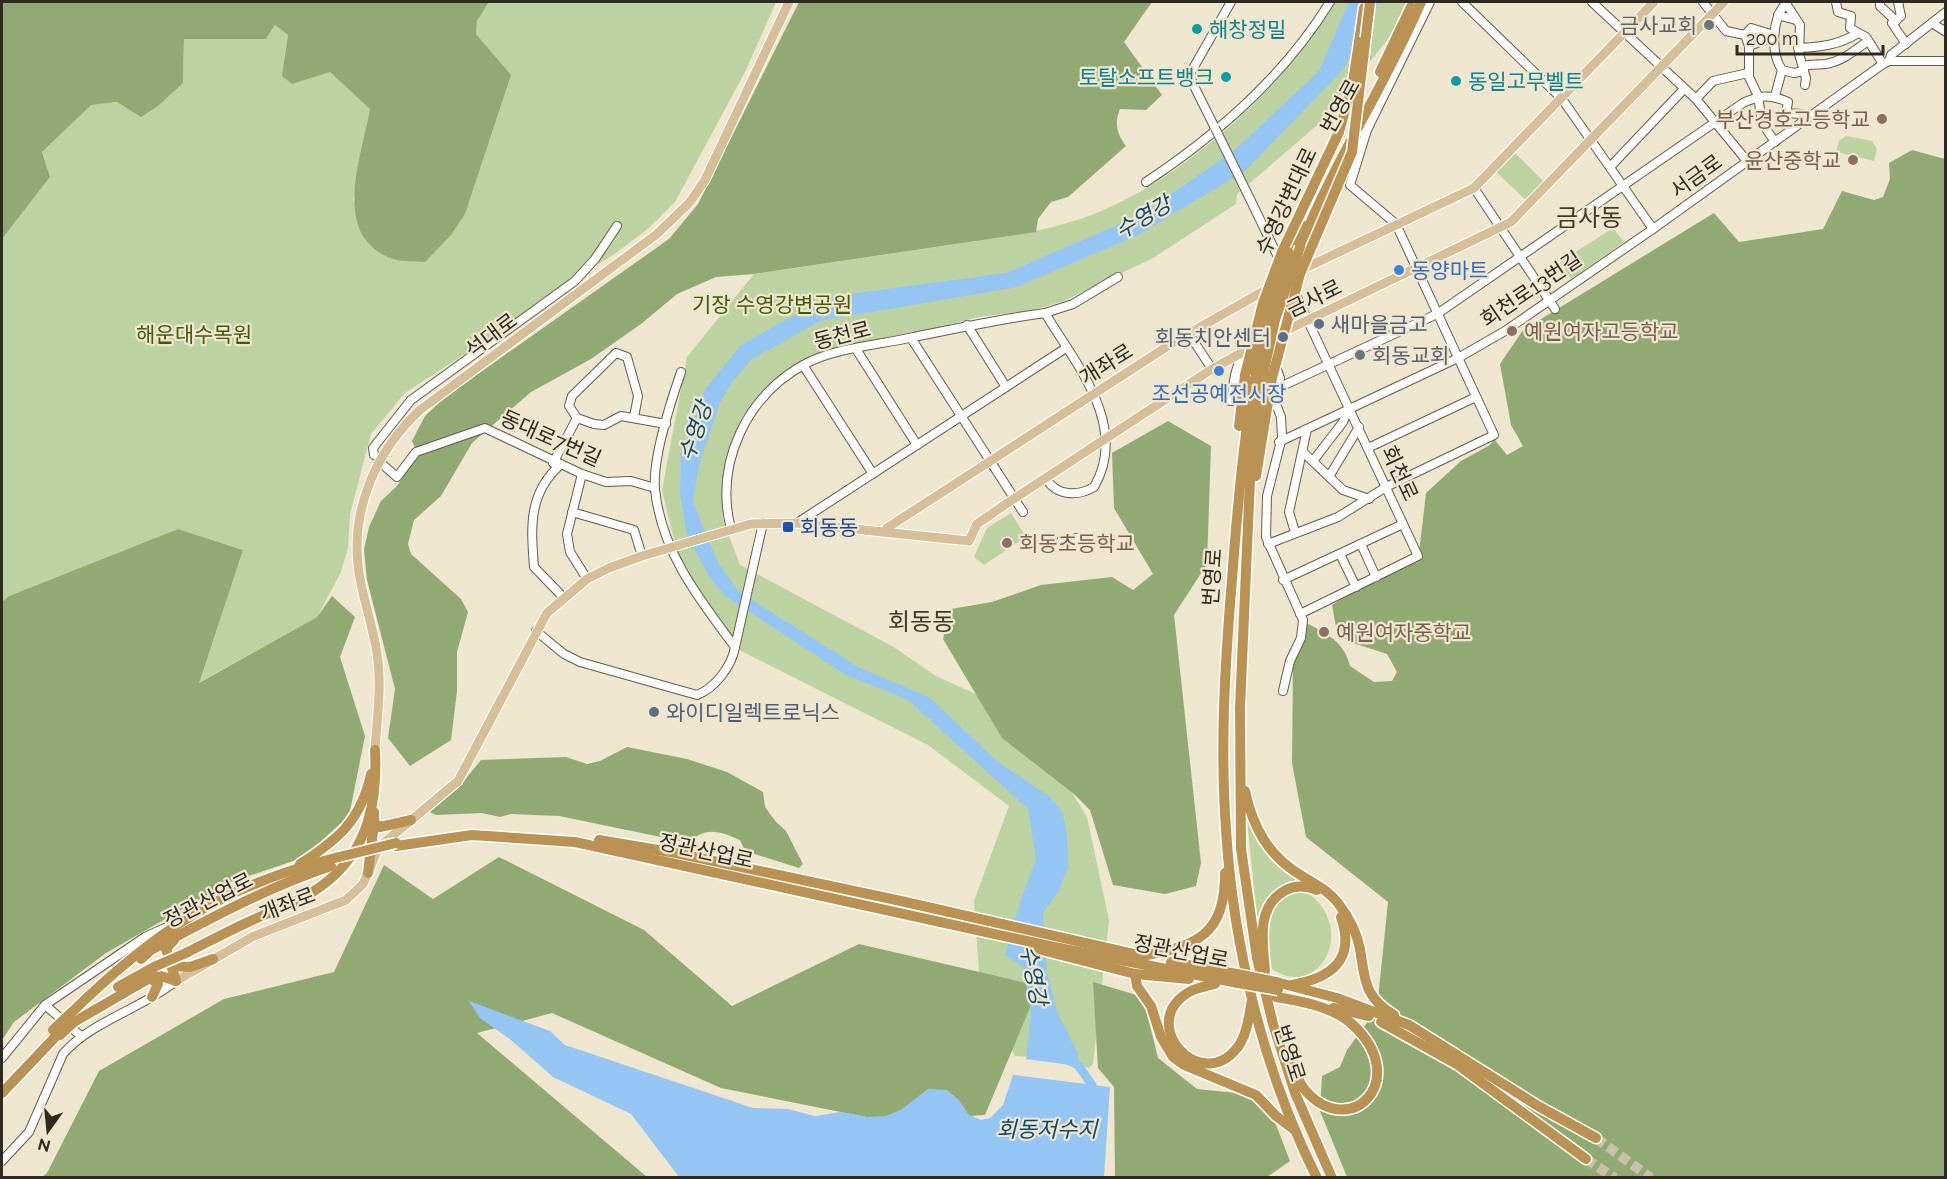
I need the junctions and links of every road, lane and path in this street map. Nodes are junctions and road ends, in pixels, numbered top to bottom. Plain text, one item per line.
1 (789, 2) edge
2 (1232, 2) edge
3 (1330, 2) edge
4 (1363, 2) edge
5 (1371, 2) edge
6 (1414, 2) edge
7 (1421, 2) edge
8 (1430, 2) edge
9 (1462, 2) edge
10 (1592, 2) edge
11 (1654, 2) edge
12 (1702, 2) edge
13 (1724, 2) edge
14 (1786, 2) edge
15 (1836, 2) edge
16 (1880, 2) edge
17 (1898, 2) edge
18 (1713, 12) junction
19 (1946, 12) edge
20 (1778, 15) junction
21 (1796, 20) junction
22 (1894, 22) junction
23 (1932, 23) junction
24 (1946, 32) edge
25 (1625, 33) junction
26 (1858, 33) junction
27 (1744, 35) junction
28 (1773, 36) junction
29 (1868, 41) junction
30 (1363, 42) junction
31 (1906, 44) junction
32 (1749, 46) junction
33 (1798, 48) junction
34 (1946, 61) edge
35 (1886, 62) junction
36 (1661, 68) junction
37 (1803, 69) junction
38 (1782, 70) junction
39 (1748, 73) junction
40 (1805, 85) dead end
41 (1684, 89) junction
42 (1758, 96) junction
43 (1775, 96) junction
44 (1562, 99) junction
45 (1696, 99) junction
46 (1806, 118) junction
47 (1717, 122) junction
48 (1592, 139) junction
49 (1775, 142) junction
50 (1747, 161) junction
51 (1611, 166) junction
52 (1146, 182) dead end
53 (1625, 187) junction
54 (1474, 188) junction
55 (1396, 224) junction
56 (617, 226) dead end
57 (1500, 228) junction
58 (1653, 229) junction
59 (1296, 245) junction
60 (1520, 258) junction
61 (1281, 262) junction
62 (1308, 267) junction
63 (1416, 268) junction
64 (1118, 277) dead end
65 (1287, 277) junction
66 (1548, 299) junction
67 (1555, 309) dead end
68 (1045, 313) junction
69 (1437, 314) junction
70 (1310, 321) junction
71 (967, 325) junction
72 (1189, 334) junction
73 (1276, 336) junction
74 (911, 338) junction
75 (1066, 348) junction
76 (856, 349) junction
77 (1246, 350) junction
78 (1272, 356) junction
79 (1458, 358) junction
80 (1329, 363) junction
81 (803, 365) junction
82 (1212, 369) junction
83 (681, 372) dead end
84 (1266, 378) junction
85 (1006, 387) junction
86 (1094, 393) junction
87 (1476, 397) junction
88 (1226, 400) dead end
89 (1349, 410) junction
90 (634, 417) junction
91 (961, 417) junction
92 (577, 418) junction
93 (666, 424) junction
94 (1359, 427) junction
95 (1307, 429) junction
96 (1107, 439) junction
97 (1280, 442) junction
98 (917, 445) junction
99 (1368, 448) junction
100 (1304, 452) junction
101 (374, 455) dead end
102 (989, 461) junction
103 (1313, 461) junction
104 (382, 464) dead end
105 (557, 464) junction
106 (582, 474) junction
107 (873, 474) junction
108 (1330, 475) junction
109 (1046, 478) junction
110 (1386, 487) junction
111 (655, 488) junction
112 (1014, 499) junction
113 (1369, 499) junction
114 (572, 512) junction
115 (1023, 512) dead end
116 (797, 523) junction
117 (763, 524) junction
118 (1403, 524) junction
119 (730, 529) junction
120 (885, 532) junction
121 (1295, 532) junction
122 (1076, 538) dead end
123 (1061, 541) dead end
124 (1268, 544) junction
125 (1361, 544) junction
126 (673, 547) junction
127 (1340, 554) junction
128 (642, 556) junction
129 (1376, 577) junction
130 (587, 579) junction
131 (1283, 580) junction
132 (1356, 587) junction
133 (563, 597) junction
134 (1300, 614) junction
135 (536, 630) junction
136 (735, 644) junction
137 (1283, 691) dead end
138 (375, 750) junction
139 (1240, 772) junction
140 (374, 805) junction
141 (411, 820) junction
142 (374, 822) junction
143 (1226, 830) junction
144 (339, 860) junction
145 (287, 873) junction
146 (368, 873) junction
147 (964, 921) junction
148 (177, 923) junction
149 (1000, 934) junction
150 (177, 936) junction
151 (213, 960) junction
152 (1141, 960) junction
153 (172, 966) junction
154 (1135, 974) junction
155 (150, 978) junction
156 (177, 981) junction
157 (1238, 982) junction
158 (1215, 984) junction
159 (1277, 990) junction
160 (152, 997) junction
161 (1252, 1000) junction
162 (1303, 1002) junction
163 (45, 1005) junction
164 (1369, 1016) junction
165 (73, 1017) junction
166 (1409, 1025) junction
167 (58, 1032) junction
168 (81, 1036) junction
169 (1277, 1039) junction
170 (2, 1058) edge
171 (2, 1084) edge
172 (2, 1093) edge
173 (1295, 1130) junction
174 (1596, 1138) tunnel mouth
175 (1586, 1160) tunnel mouth
176 (2, 1161) edge
177 (1317, 1178) edge
178 (1332, 1178) edge

1 - 138 main road, 석대로
2 - 61 street, bridge
3 - 52 street
4 - 30 highway
5 - 30 highway, bridge
6 - 59 highway, 번영로
7 - 59 highway, 번영로
8 - 55 street
9 - 44 street
10 - 25 street
11 - 25 main road, 개좌로
12 - 18 street
13 - 18 main road, 금사로
14 - 20 street
14 - 21 street
15 - 26 street
16 - 22 street
17 - 22 street
18 - 27 street
18 - 36 main road, 금사로
19 - 23 street, 서금로
20 - 21 street
20 - 28 street
21 - 33 street
22 - 31 street
23 - 24 street
23 - 31 street, 서금로
25 - 36 street
25 - 44 main road, 개좌로
26 - 29 street
26 - 33 street
27 - 28 street
27 - 32 street
28 - 32 street
28 - 38 street
29 - 35 street
29 - 37 street
30 - 84 highway, bridge
30 - 84 highway, 수영강변대로, bridge
31 - 35 street, 서금로
32 - 39 street
33 - 37 street
34 - 35 street
35 - 46 street, 서금로
36 - 41 street
36 - 48 main road, 금사로
37 - 38 street
37 - 40 street
38 - 43 street
39 - 42 street
39 - 45 street
41 - 45 street
41 - 51 street
42 - 43 street
42 - 47 street
42 - 49 street
43 - 46 street
44 - 48 street
44 - 54 main road, 개좌로
45 - 47 street
46 - 49 street, 서금로
47 - 50 street
47 - 53 street
48 - 51 street
48 - 57 main road, 금사로
49 - 50 street, 서금로
50 - 58 street, 서금로
51 - 53 street
53 - 58 street
53 - 60 street
54 - 55 main road, 개좌로
54 - 57 street
55 - 62 main road, 개좌로
55 - 63 street
56 - 101 street
57 - 60 street
57 - 63 main road, 금사로
58 - 66 street, 회천로13번길
59 - 84 highway, 번영로, bridge
60 - 66 street
60 - 69 street
61 - 62 street
61 - 65 street, 회천로
62 - 65 main road, 개좌로
63 - 69 street
63 - 70 main road, 금사로
64 - 68 street, 동천로
65 - 70 street, 회천로
65 - 72 main road, 개좌로
66 - 67 street
66 - 79 street, 회천로13번길
68 - 71 street, 동천로
68 - 75 street
69 - 79 street
69 - 80 street
70 - 73 main road, 금사로
70 - 80 street, 회천로
71 - 74 street, 동천로
71 - 85 street
72 - 82 street
72 - 86 main road, 개좌로
73 - 77 main road, 금사로
73 - 78 street
74 - 76 street, 동천로
74 - 91 street
75 - 85 street
75 - 86 street
76 - 81 street, 동천로
76 - 98 street
77 - 78 street
77 - 82 main road, 금사로
77 - 88 street
78 - 84 street
79 - 87 street
79 - 89 street, 회천로13번길
80 - 84 street
80 - 89 street, 회천로
81 - 107 street
81 - 119 street, 동천로
82 - 96 main road, 금사로
83 - 93 street
84 - 97 street
84 - 139 highway, 번영로
84 - 143 highway, 번영로
85 - 91 street
86 - 96 street
86 - 102 main road, 개좌로
87 - 99 street
87 - 110 street
89 - 94 street, 회천로
89 - 95 street, 회천로13번길
89 - 103 street
90 - 92 street
90 - 92 street
90 - 93 street
91 - 98 street
91 - 102 street
92 - 105 street
93 - 111 street
94 - 99 street, 회천로
94 - 108 street
95 - 97 street, 회천로13번길
95 - 100 street
96 - 109 main road, 금사로
96 - 109 street
97 - 124 street
98 - 107 street
99 - 110 street, 회천로
100 - 103 street
100 - 121 street
102 - 112 street
102 - 120 main road, 개좌로
103 - 108 street
104 - 105 street, 동대로7번길
105 - 106 street, 동대로7번길
105 - 133 street
106 - 111 street, 동대로7번길
106 - 114 street
107 - 116 street
108 - 113 street
109 - 112 main road, 금사로
110 - 113 street
110 - 118 street, 회천로
111 - 126 street
112 - 115 street
112 - 120 main road, 금사로
113 - 121 street
114 - 128 street
114 - 130 street
116 - 117 main road, 개좌로
116 - 120 main road, 개좌로
117 - 119 main road, 개좌로
117 - 136 street
118 - 125 street
118 - 129 street, 회천로
119 - 126 main road, 개좌로
121 - 124 street
122 - 123 street
124 - 131 street
125 - 127 street
125 - 129 street
126 - 128 main road, 개좌로
126 - 136 street
127 - 131 street
127 - 132 street
128 - 130 main road, 개좌로
129 - 132 street, 회천로
130 - 133 main road, 개좌로
131 - 134 street
132 - 134 street, 회천로
133 - 135 main road, 개좌로
134 - 137 street
135 - 136 street
135 - 141 main road, 개좌로
138 - 140 highway
138 - 145 highway
139 - 159 highway, 번영로
139 - 166 highway
140 - 142 highway
140 - 165 highway, bridge
141 - 142 highway
141 - 146 main road, 개좌로
142 - 146 highway
143 - 152 highway
143 - 161 highway, 번영로
144 - 145 highway, 정관산업로
144 - 147 highway, 정관산업로, bridge
144 - 150 highway, 정관산업로
145 - 148 highway, 정관산업로
146 - 151 main road, 개좌로
147 - 149 highway, 정관산업로
147 - 152 highway
148 - 163 street
148 - 165 highway, 정관산업로
149 - 152 highway, 정관산업로
149 - 154 highway
150 - 153 highway
150 - 165 highway, 정관산업로
151 - 153 highway
151 - 156 main road, 개좌로
152 - 157 highway
153 - 156 highway
154 - 158 highway
154 - 173 highway
155 - 156 highway
155 - 160 highway
155 - 165 highway
156 - 160 street, 개좌로
157 - 158 highway
157 - 159 highway, bridge
158 - 161 highway
159 - 159 highway
159 - 162 highway
159 - 164 highway
159 - 166 highway
159 - 169 highway, 번영로
160 - 168 street, 개좌로
161 - 173 highway, 번영로
162 - 164 highway
162 - 169 highway
163 - 168 street
163 - 170 street
164 - 175 highway
165 - 167 highway, bridge
166 - 174 highway
167 - 171 highway
167 - 172 highway
168 - 176 street, 개좌로
169 - 178 highway, 번영로
173 - 177 highway, 번영로

